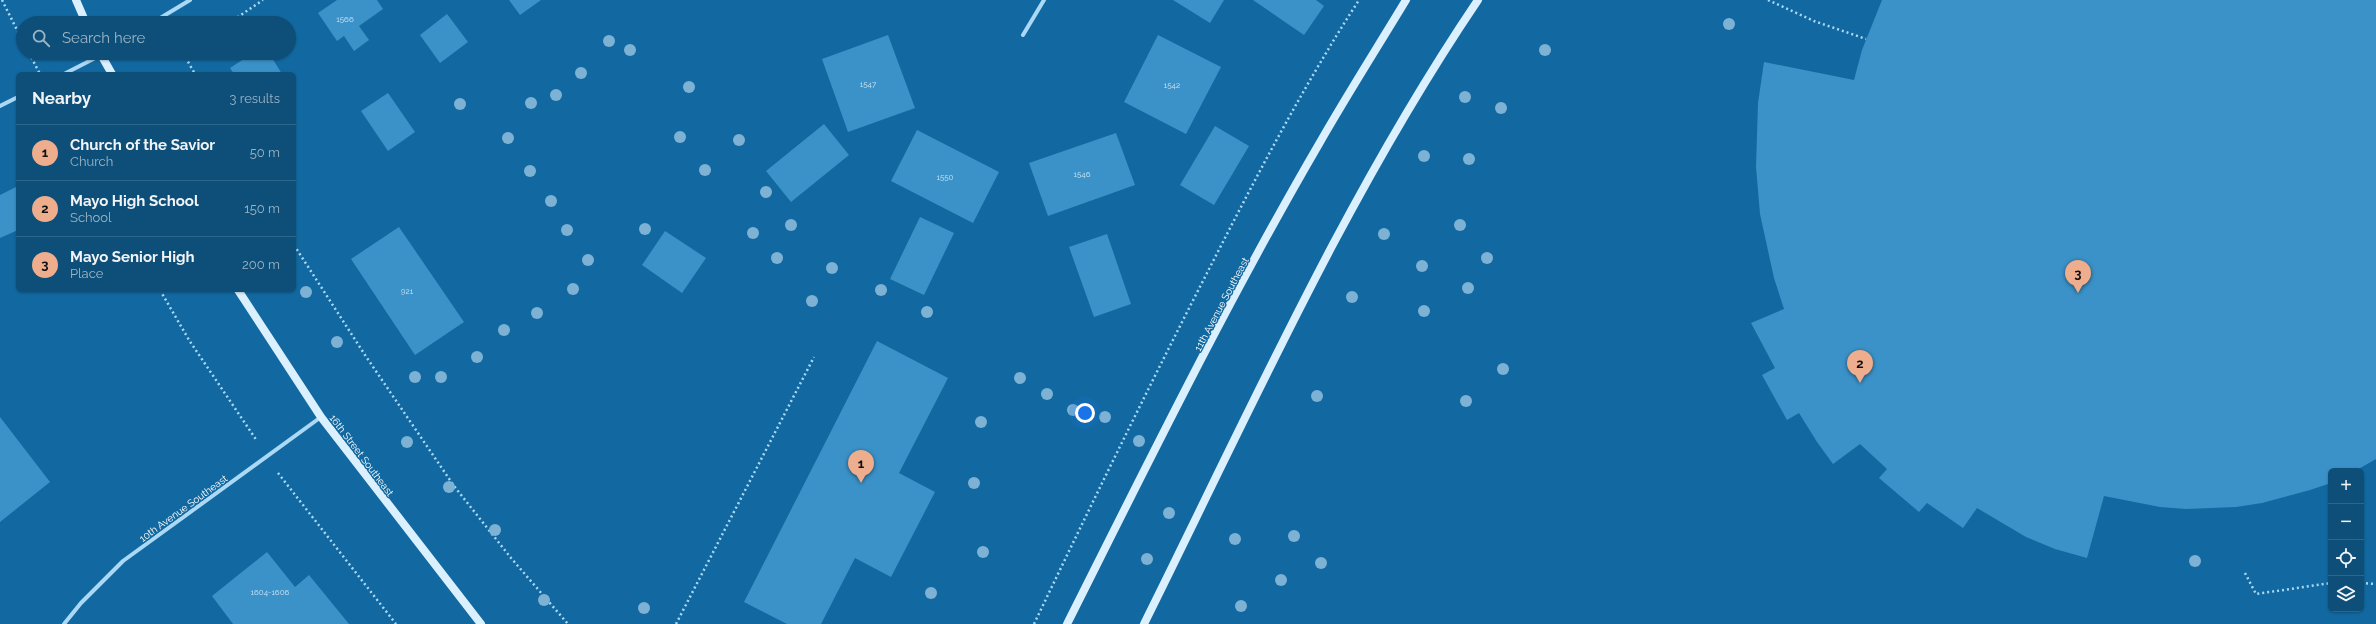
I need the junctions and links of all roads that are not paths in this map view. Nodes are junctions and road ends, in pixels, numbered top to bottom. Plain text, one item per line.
1 (76, 0) edge
2 (190, 0) edge
3 (1044, 0) edge
4 (1406, 0) edge
5 (1478, 0) edge
6 (83, 16) edge
7 (164, 16) edge
8 (1023, 35) dead end
9 (91, 60) edge
10 (105, 60) edge
11 (68, 72) edge
12 (111, 72) edge
13 (16, 98) edge
14 (0, 106) edge
15 (239, 292) edge
16 (321, 417) junction
17 (64, 624) edge
18 (481, 624) edge
19 (1066, 624) edge
20 (1144, 624) edge

1 - 6 main road
2 - 7 street
3 - 8 street
4 - 19 main road, 11th Avenue Southeast
5 - 20 main road
9 - 11 street
10 - 12 main road
13 - 14 street
15 - 16 main road, 16th Street Southeast
16 - 17 street, 10th Avenue Southeast
16 - 18 main road, 16th Street Southeast

